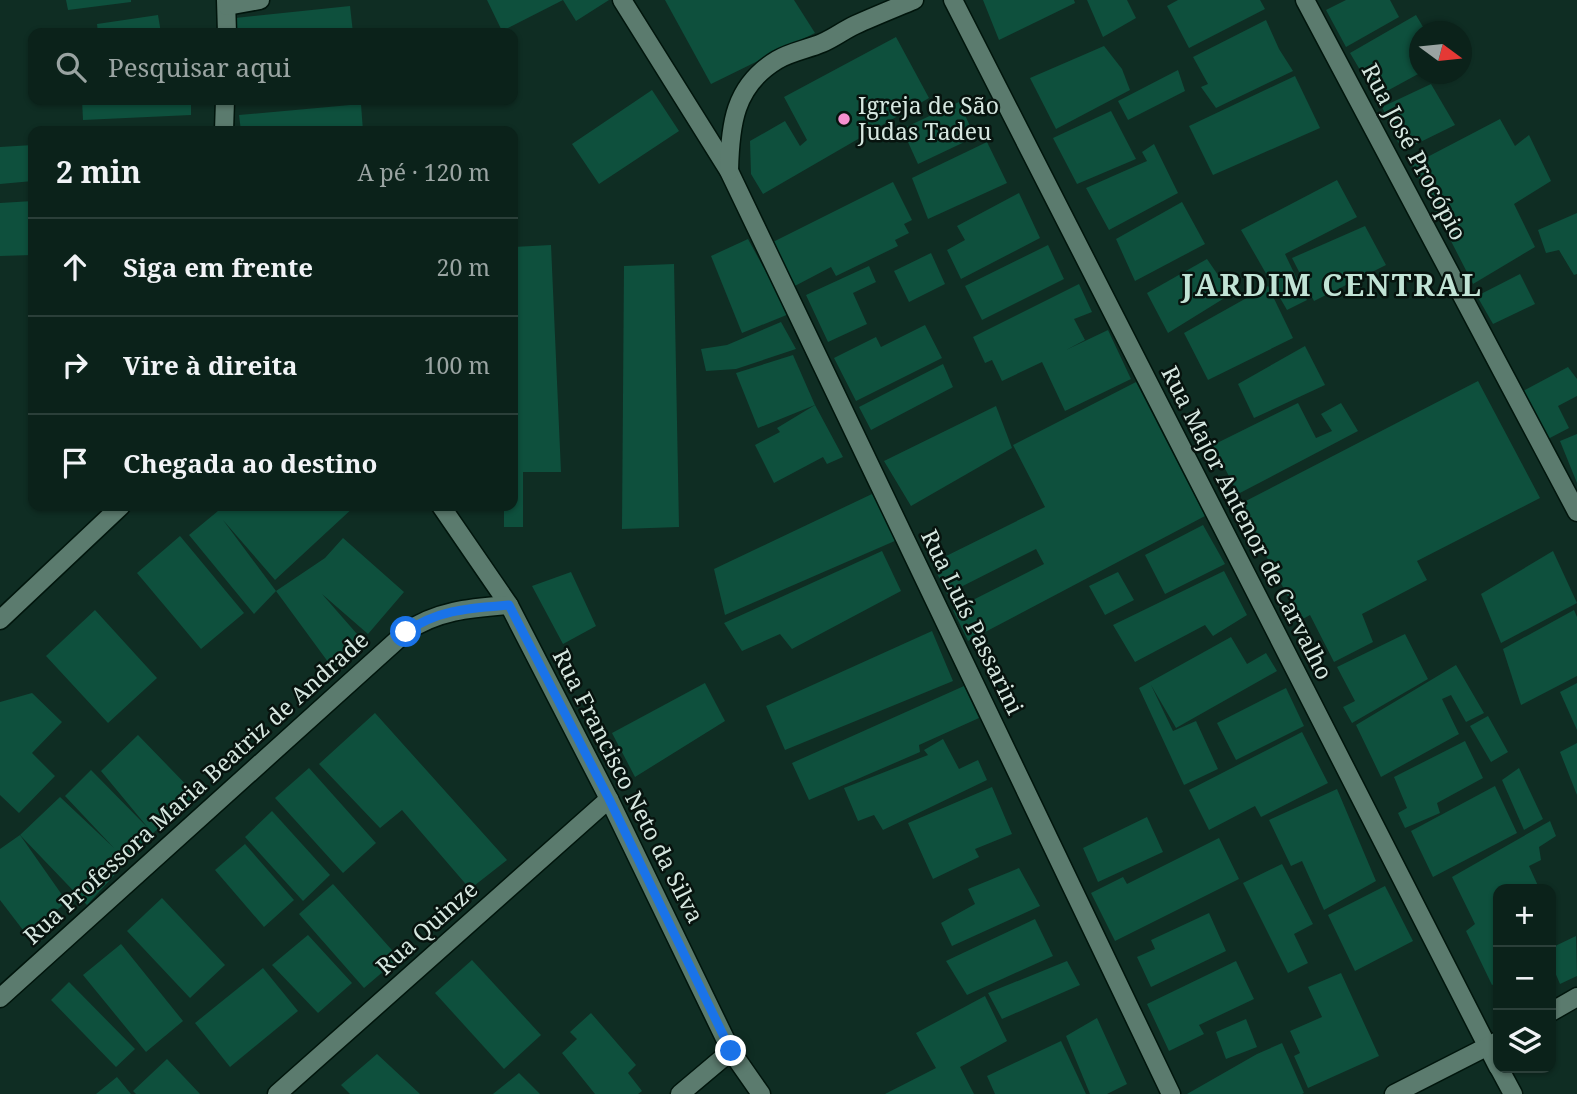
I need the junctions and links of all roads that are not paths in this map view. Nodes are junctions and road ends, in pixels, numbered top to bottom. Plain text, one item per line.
1 (260, 0) edge
2 (622, 0) edge
3 (914, 0) edge
4 (953, 0) edge
5 (1305, 0) edge
6 (227, 3) edge
7 (227, 28) edge
8 (225, 105) edge
9 (224, 126) edge
10 (729, 172) junction
11 (116, 511) edge
12 (444, 511) edge
13 (1577, 512) edge
14 (509, 605) junction
15 (0, 620) edge
16 (609, 799) junction
17 (1577, 997) edge
18 (0, 998) edge
19 (1554, 1010) edge
20 (1493, 1044) edge
21 (731, 1051) junction
22 (1501, 1073) edge
23 (277, 1094) edge
24 (680, 1094) edge
25 (761, 1094) edge
26 (1171, 1094) edge
27 (1394, 1094) edge
28 (1513, 1094) edge

1 - 6 street
2 - 10 street, Rua Luís Passarini
3 - 10 street
4 - 20 street, Rua Major Antenor de Carvalho
5 - 13 street, Rua José Procópio
6 - 7 street
8 - 9 street
10 - 26 street, Rua Luís Passarini
11 - 15 street
12 - 14 street, Rua Francisco Neto da Silva
14 - 16 street, Rua Francisco Neto da Silva
14 - 18 street, Rua Professora Maria Beatriz de Andrade
16 - 21 street, Rua Francisco Neto da Silva
16 - 23 street, Rua Quinze
17 - 19 street
20 - 27 street
21 - 24 street
21 - 25 street, Rua Francisco Neto da Silva
22 - 28 street, Rua Major Antenor de Carvalho

